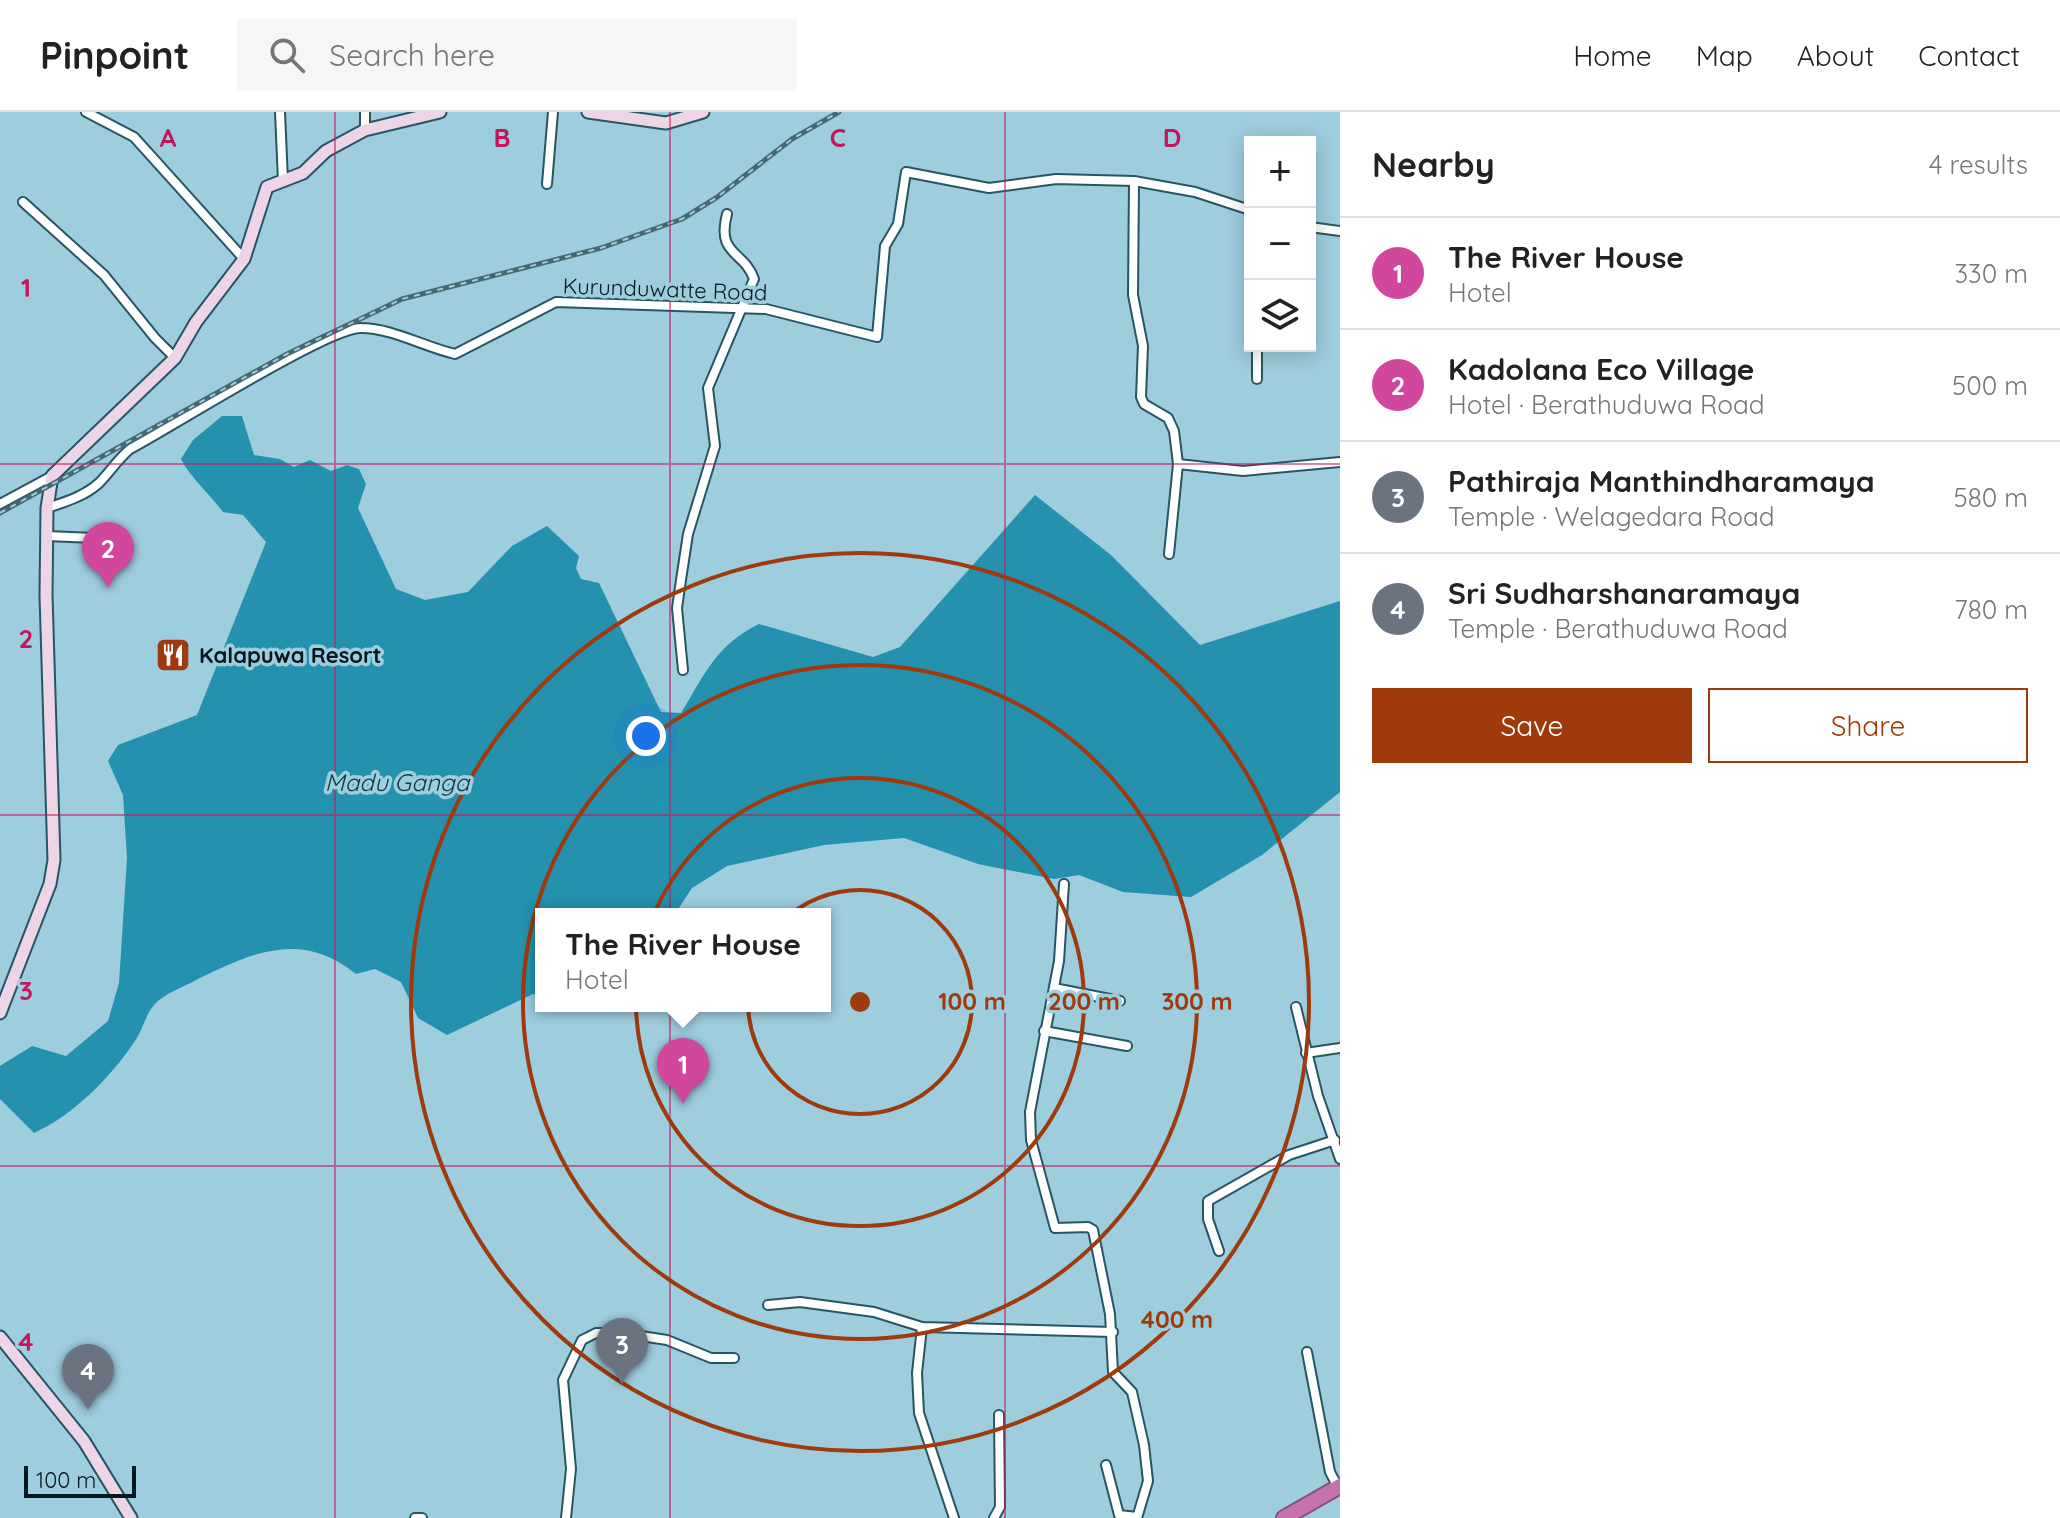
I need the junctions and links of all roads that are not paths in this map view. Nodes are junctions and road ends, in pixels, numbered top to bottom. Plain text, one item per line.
1 (86, 112) edge
2 (280, 112) edge
3 (365, 112) edge
4 (553, 112) edge
5 (588, 112) edge
6 (703, 112) edge
7 (435, 113) edge
8 (621, 115) edge
9 (674, 116) edge
10 (365, 130) junction
11 (283, 181) junction
12 (1134, 181) junction
13 (547, 184) dead end
14 (23, 202) dead end
15 (1244, 208) edge
16 (727, 214) dead end
17 (1316, 228) edge
18 (1340, 231) edge
19 (244, 259) junction
20 (744, 308) junction
21 (1257, 352) edge
22 (175, 358) junction
23 (1257, 379) dead end
24 (1340, 462) edge
25 (1178, 464) junction
26 (52, 476) junction
27 (0, 504) edge
28 (47, 508) junction
29 (47, 536) junction
30 (94, 538) dead end
31 (1169, 554) dead end
32 (683, 670) dead end
33 (1064, 884) dead end
34 (1054, 988) junction
35 (1120, 1001) dead end
36 (1296, 1007) dead end
37 (0, 1013) edge
38 (1044, 1031) junction
39 (1127, 1046) dead end
40 (1340, 1048) edge
41 (1306, 1053) junction
42 (1335, 1140) junction
43 (1340, 1159) edge
44 (1219, 1251) dead end
45 (768, 1305) dead end
46 (922, 1327) junction
47 (1113, 1332) junction
48 (0, 1337) edge
49 (1307, 1352) dead end
50 (734, 1358) dead end
51 (999, 1415) dead end
52 (1106, 1465) dead end
53 (1339, 1486) edge
54 (1137, 1517) edge
55 (131, 1518) edge
56 (415, 1518) edge
57 (422, 1518) edge
58 (566, 1518) edge
59 (954, 1518) edge
60 (994, 1518) edge
61 (1284, 1518) edge

1 - 19 street
2 - 11 street
3 - 10 street
4 - 13 street
5 - 8 street
6 - 9 street
7 - 10 street
8 - 9 street
10 - 11 street
11 - 19 street
12 - 15 street, Kurunduwatte Road
12 - 20 street, Kurunduwatte Road
12 - 25 street
14 - 22 street
16 - 20 street
17 - 18 street
19 - 22 street
20 - 28 street, Kurunduwatte Road
20 - 32 street
21 - 23 street
22 - 26 street
24 - 25 street
25 - 31 street
26 - 27 street
26 - 28 street
28 - 29 street
29 - 30 street
29 - 37 street
33 - 34 street
34 - 35 street
34 - 38 street
36 - 41 street
38 - 39 street
38 - 47 street
40 - 41 street
41 - 42 street
42 - 43 street
42 - 44 street
45 - 46 street
46 - 47 street
46 - 59 street
47 - 54 street
48 - 55 street
49 - 53 street
50 - 58 street
51 - 60 street
52 - 54 street
53 - 61 highway
56 - 57 street

